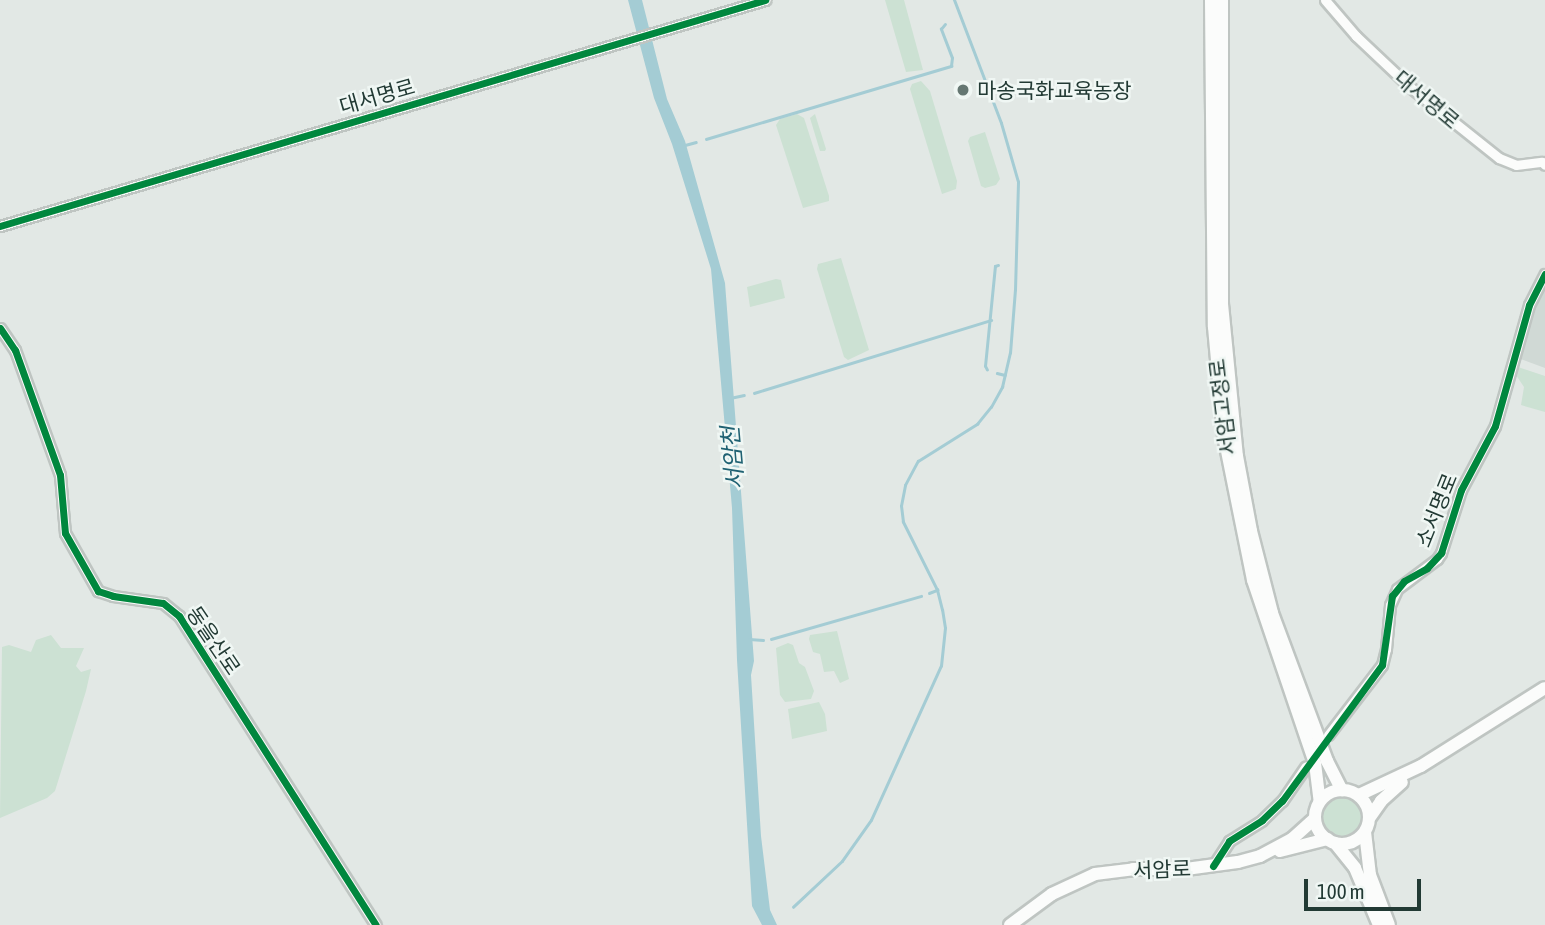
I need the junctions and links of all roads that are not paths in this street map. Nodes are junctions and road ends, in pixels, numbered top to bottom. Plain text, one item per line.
1 (765, 0) edge
2 (1211, 0) edge
3 (1223, 0) edge
4 (1325, 0) edge
5 (1545, 165) edge
6 (0, 226) edge
7 (1545, 275) edge
8 (0, 327) edge
9 (1545, 688) edge
10 (1328, 735) dead end
11 (1306, 765) dead end
12 (1421, 766) junction
13 (1342, 790) junction
14 (1359, 795) junction
15 (1320, 802) junction
16 (1370, 817) junction
17 (1315, 818) junction
18 (1365, 832) junction
19 (1331, 841) junction
20 (1260, 856) junction
21 (1213, 866) junction
22 (376, 925) edge
23 (1010, 925) edge
24 (1378, 925) edge
25 (1389, 925) edge

1 - 6 street, 대서명로
2 - 15 main road, 서암고정로
3 - 13 main road, 서암고정로
4 - 5 street, 대서명로
7 - 10 street, 소서명로
8 - 22 street, 동을산로
9 - 12 main road
11 - 21 street
12 - 14 main road
12 - 16 main road
13 - 14 main road
13 - 15 main road
14 - 16 main road
15 - 17 main road
16 - 18 main road
17 - 19 main road
17 - 20 main road, 서암로
18 - 19 main road
18 - 25 main road
19 - 20 main road
19 - 24 main road
20 - 21 main road, 서암로
21 - 23 main road, 서암로

